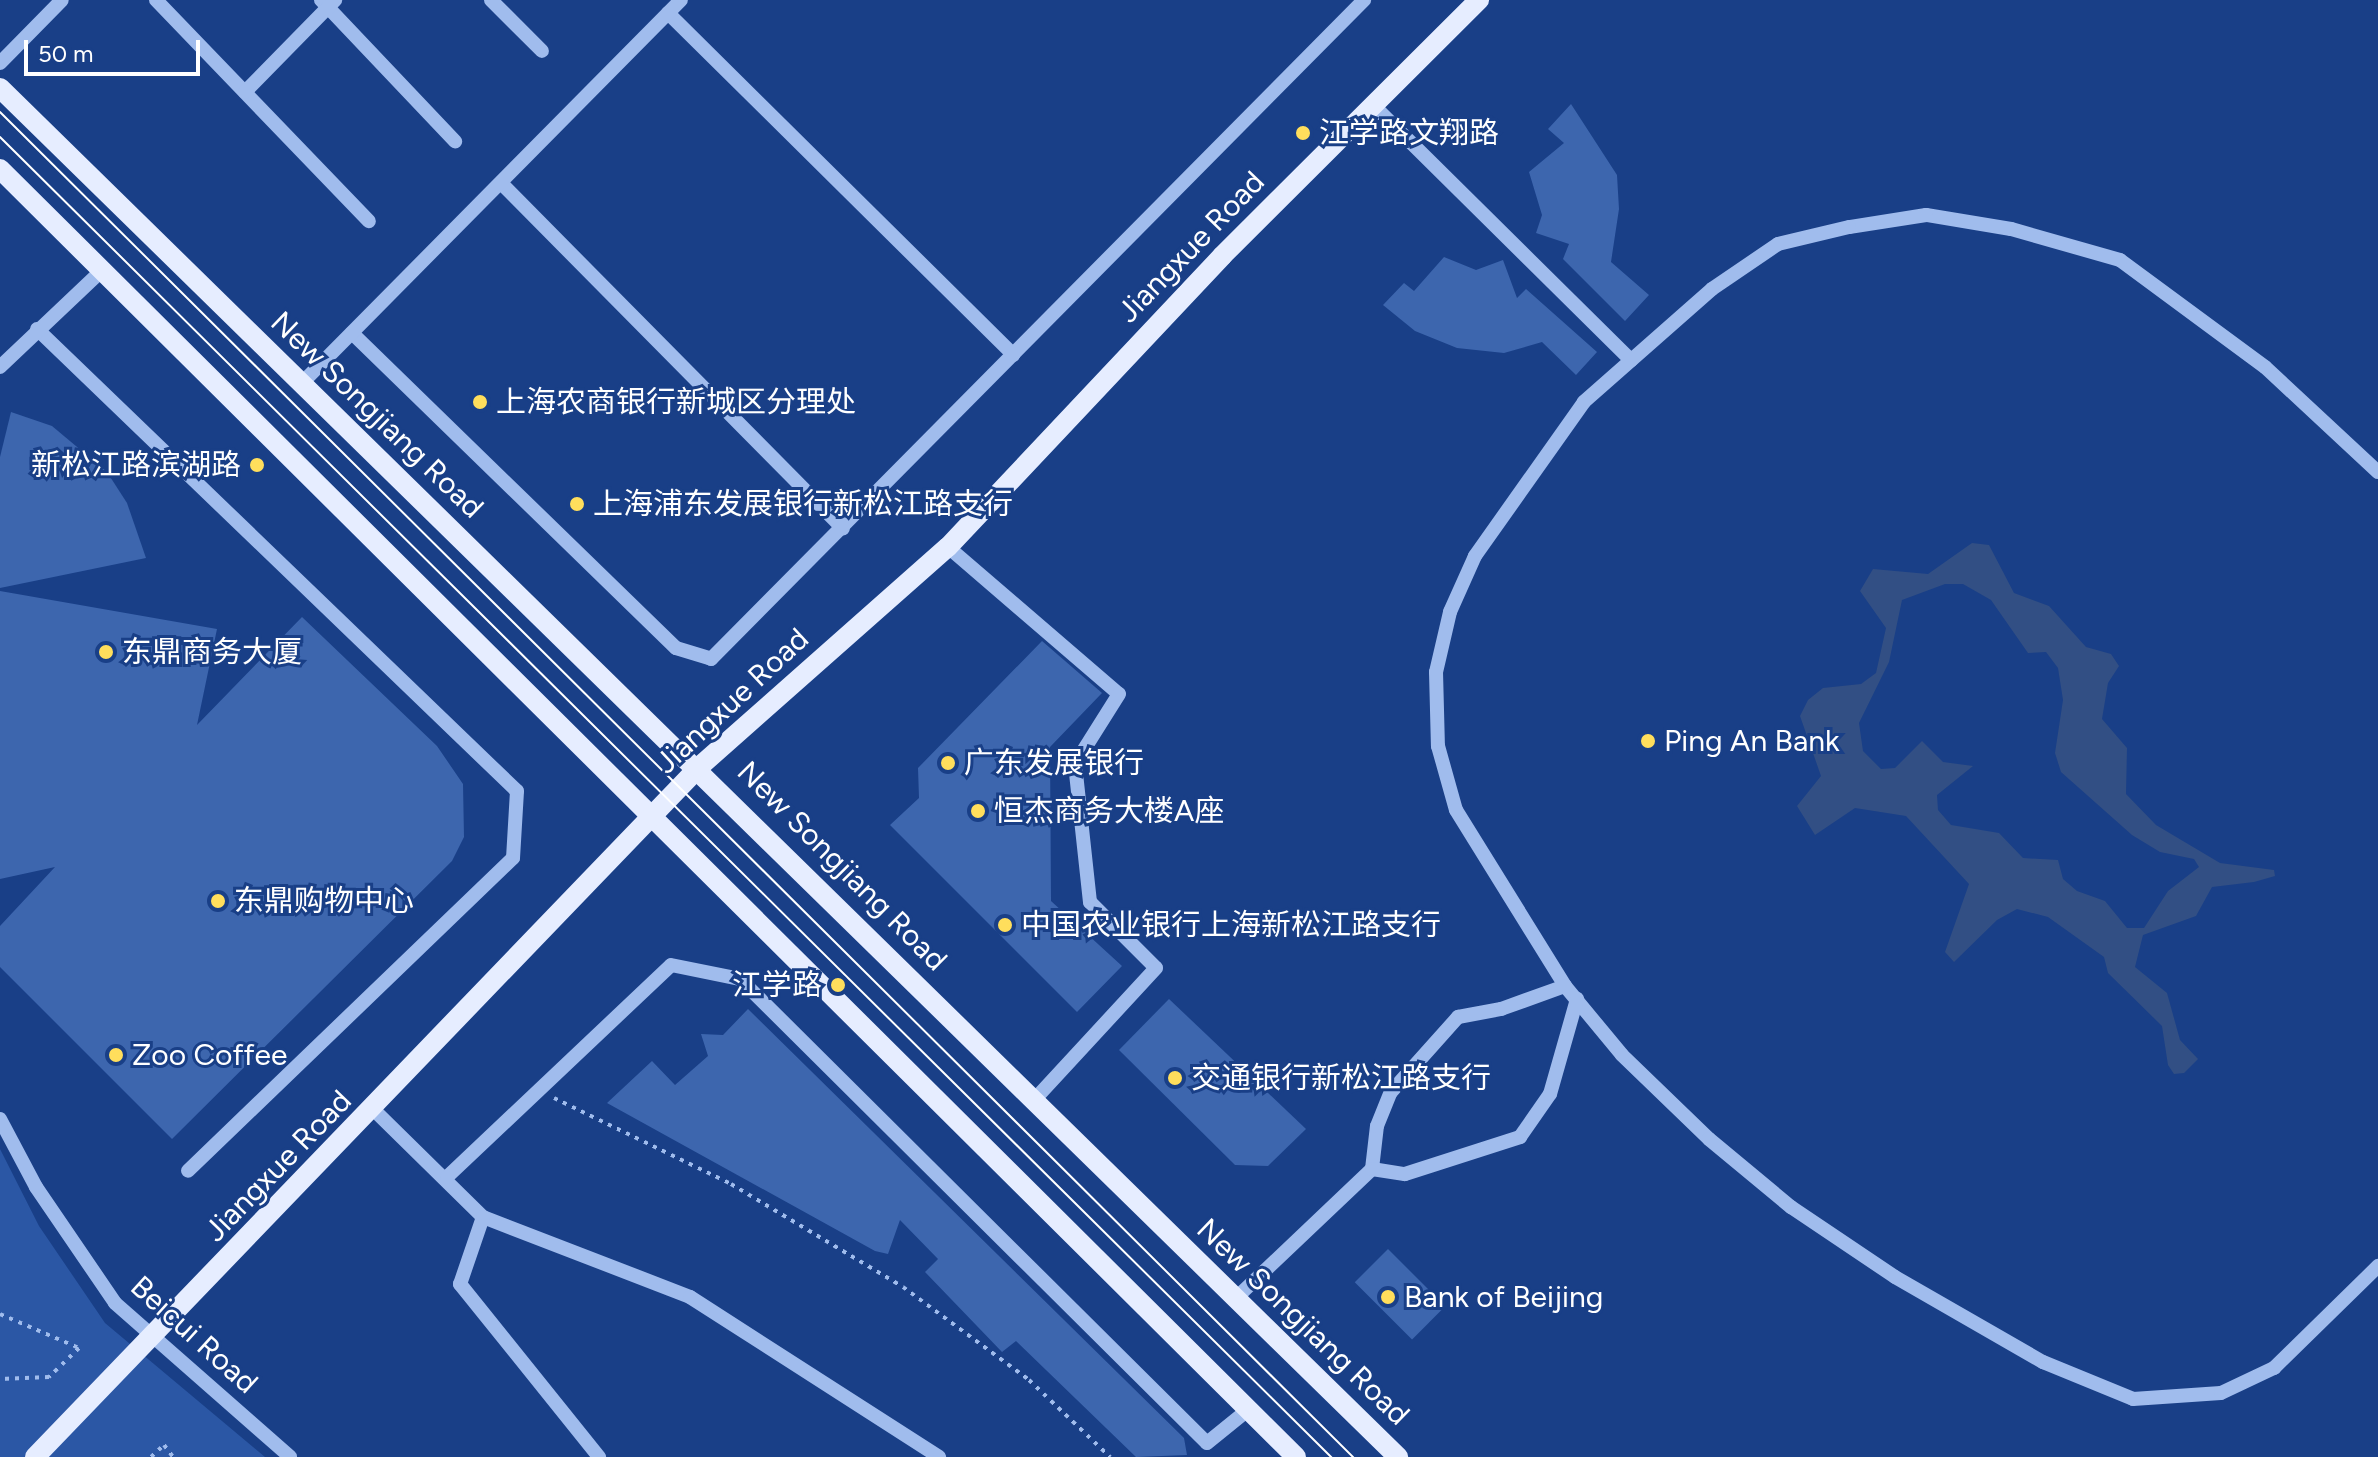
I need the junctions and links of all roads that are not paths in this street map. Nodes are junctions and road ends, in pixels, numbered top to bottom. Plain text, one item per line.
1 (62, 0) edge
2 (156, 0) edge
3 (491, 0) edge
4 (681, 0) edge
5 (1364, 0) edge
6 (1479, 0) edge
7 (328, 2) edge
8 (668, 13) junction
9 (542, 51) dead end
10 (0, 63) edge
11 (0, 88) edge
12 (245, 92) junction
13 (1373, 105) junction
14 (455, 141) dead end
15 (0, 169) edge
16 (501, 183) junction
17 (369, 221) dead end
18 (101, 271) junction
19 (37, 329) junction
20 (352, 333) junction
21 (1014, 355) junction
22 (1631, 360) junction
23 (0, 367) edge
24 (301, 384) junction
25 (2378, 472) edge
26 (843, 528) junction
27 (948, 547) junction
28 (699, 767) junction
29 (652, 819) junction
30 (1565, 986) junction
31 (1577, 999) junction
32 (1035, 1099) junction
33 (374, 1110) junction
34 (0, 1119) edge
35 (1372, 1169) junction
36 (188, 1171) dead end
37 (447, 1177) junction
38 (483, 1217) junction
39 (2378, 1266) edge
40 (1235, 1299) junction
41 (154, 1337) junction
42 (1249, 1409) junction
43 (35, 1457) edge
44 (288, 1457) edge
45 (599, 1457) edge
46 (939, 1457) edge
47 (1296, 1457) edge
48 (1398, 1457) edge

1 - 10 street
2 - 12 street
3 - 9 street
4 - 8 street
5 - 21 street
6 - 13 main road, Jiangxue Road
7 - 12 street
7 - 14 street
8 - 16 street
8 - 21 street
11 - 24 main road, New Songjiang Road
12 - 17 street
13 - 22 street
13 - 27 main road, Jiangxue Road
15 - 18 main road
16 - 20 street
16 - 26 street
18 - 19 street
18 - 29 main road
19 - 23 street
19 - 36 street
20 - 24 street
20 - 26 street
21 - 26 street
22 - 25 street
22 - 30 street
24 - 28 main road, New Songjiang Road
27 - 28 main road, Jiangxue Road
27 - 32 street
28 - 29 main road, Jiangxue Road
28 - 32 main road, New Songjiang Road
29 - 33 main road, Jiangxue Road
29 - 42 main road
30 - 31 street
30 - 35 street
31 - 35 street
31 - 39 street
32 - 40 main road, New Songjiang Road
33 - 37 street
33 - 41 main road, Jiangxue Road
34 - 41 street, Beicui Road
35 - 40 street
37 - 38 street
37 - 42 street
38 - 45 street
38 - 46 street
40 - 48 main road, New Songjiang Road
41 - 43 main road, Jiangxue Road
41 - 44 street, Beicui Road
42 - 47 main road

